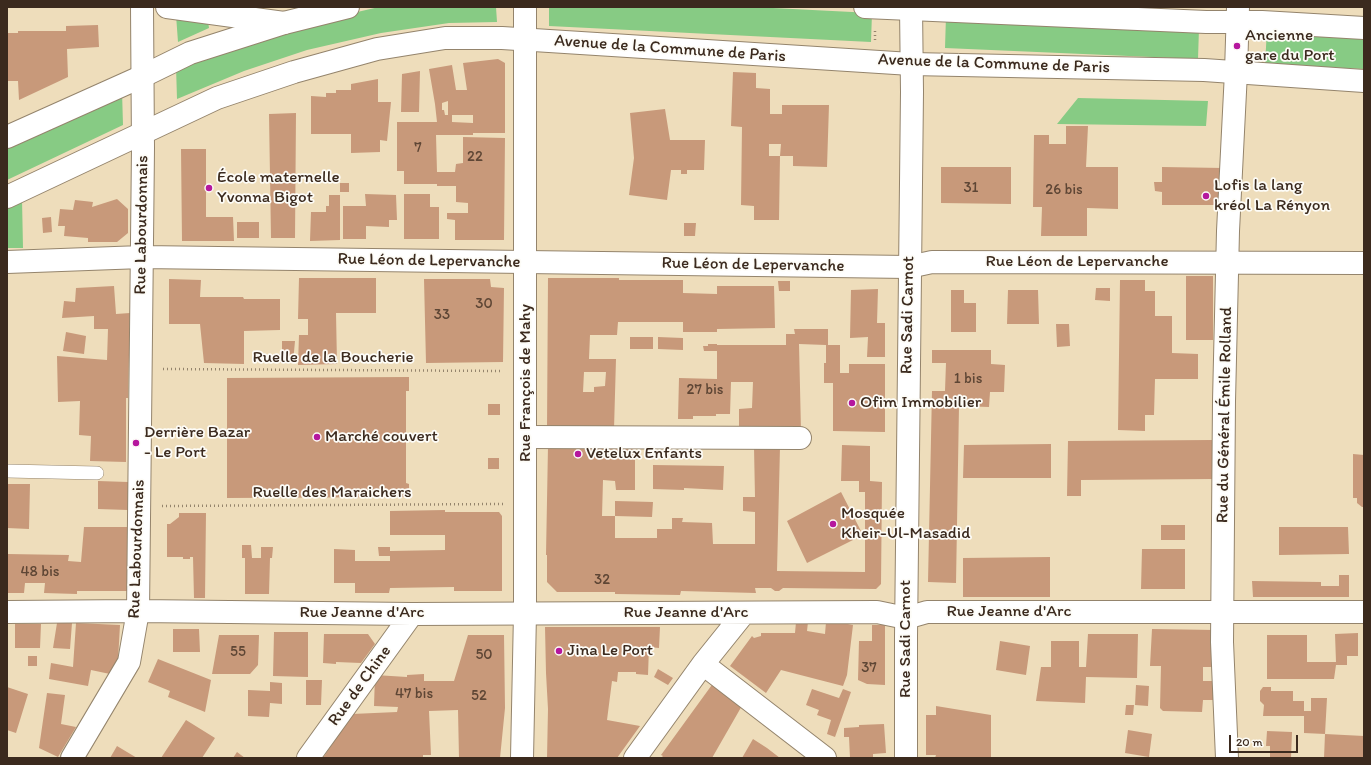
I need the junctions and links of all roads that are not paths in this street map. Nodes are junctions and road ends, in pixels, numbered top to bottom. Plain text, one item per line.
1 (142, 7) edge
2 (167, 7) edge
3 (348, 7) edge
4 (525, 7) edge
5 (865, 7) edge
6 (911, 8) edge
7 (1238, 14) edge
8 (284, 23) junction
9 (1364, 28) edge
10 (525, 39) junction
11 (911, 64) junction
12 (1236, 72) junction
13 (143, 76) junction
14 (1364, 81) edge
15 (143, 132) junction
16 (7, 138) edge
17 (7, 197) edge
18 (142, 257) junction
19 (7, 262) edge
20 (526, 262) junction
21 (1228, 262) junction
22 (1364, 263) edge
23 (909, 267) junction
24 (526, 437) junction
25 (800, 438) dead end
26 (7, 471) edge
27 (97, 473) dead end
28 (138, 611) junction
29 (7, 612) edge
30 (1364, 612) edge
31 (525, 613) junction
32 (744, 613) junction
33 (1222, 613) junction
34 (412, 614) junction
35 (906, 618) junction
36 (703, 664) junction
37 (72, 758) edge
38 (308, 758) edge
39 (522, 758) edge
40 (635, 758) edge
41 (825, 758) edge
42 (906, 758) edge
43 (1227, 758) edge

1 - 13 street, Rue Labourdonnais
2 - 8 street
3 - 8 street
4 - 10 street, Rue François de Mahy
5 - 6 street
6 - 7 street
6 - 11 street, Rue Sadi Carnot
7 - 9 street
7 - 12 street, Rue du Général Émile Rolland
8 - 13 street
10 - 11 street, Avenue de la Commune de Paris
10 - 15 street, Avenue de la Commune de Paris
10 - 20 street, Rue François de Mahy
11 - 12 street, Avenue de la Commune de Paris
11 - 23 street, Rue Sadi Carnot
12 - 14 street, Avenue de la Commune de Paris
12 - 21 street, Rue du Général Émile Rolland
13 - 15 street, Rue Labourdonnais
13 - 16 street
15 - 17 street, Avenue de la Commune de Paris
15 - 18 street, Rue Labourdonnais
18 - 19 street, Rue Léon de Lepervanche
18 - 20 street, Rue Léon de Lepervanche
18 - 28 street, Rue Labourdonnais
20 - 23 street, Rue Léon de Lepervanche
20 - 24 street, Rue François de Mahy
21 - 22 street, Rue Léon de Lepervanche
21 - 23 street, Rue Léon de Lepervanche
21 - 33 street, Rue du Général Émile Rolland
23 - 35 street, Rue Sadi Carnot
24 - 25 street
24 - 31 street, Rue François de Mahy
26 - 27 lane
28 - 29 street, Rue Jeanne d'Arc
28 - 34 street, Rue Jeanne d'Arc
28 - 37 street, Rue Labourdonnais
30 - 33 street, Rue Jeanne d'Arc
31 - 32 street, Rue Jeanne d'Arc
31 - 34 street, Rue Jeanne d'Arc
31 - 39 street, Rue François de Mahy
32 - 35 street, Rue Jeanne d'Arc
32 - 36 street
33 - 35 street, Rue Jeanne d'Arc
33 - 43 street, Rue du Général Émile Rolland
34 - 38 street, Rue de Chine
35 - 42 street, Rue Sadi Carnot
36 - 40 street
36 - 41 street

